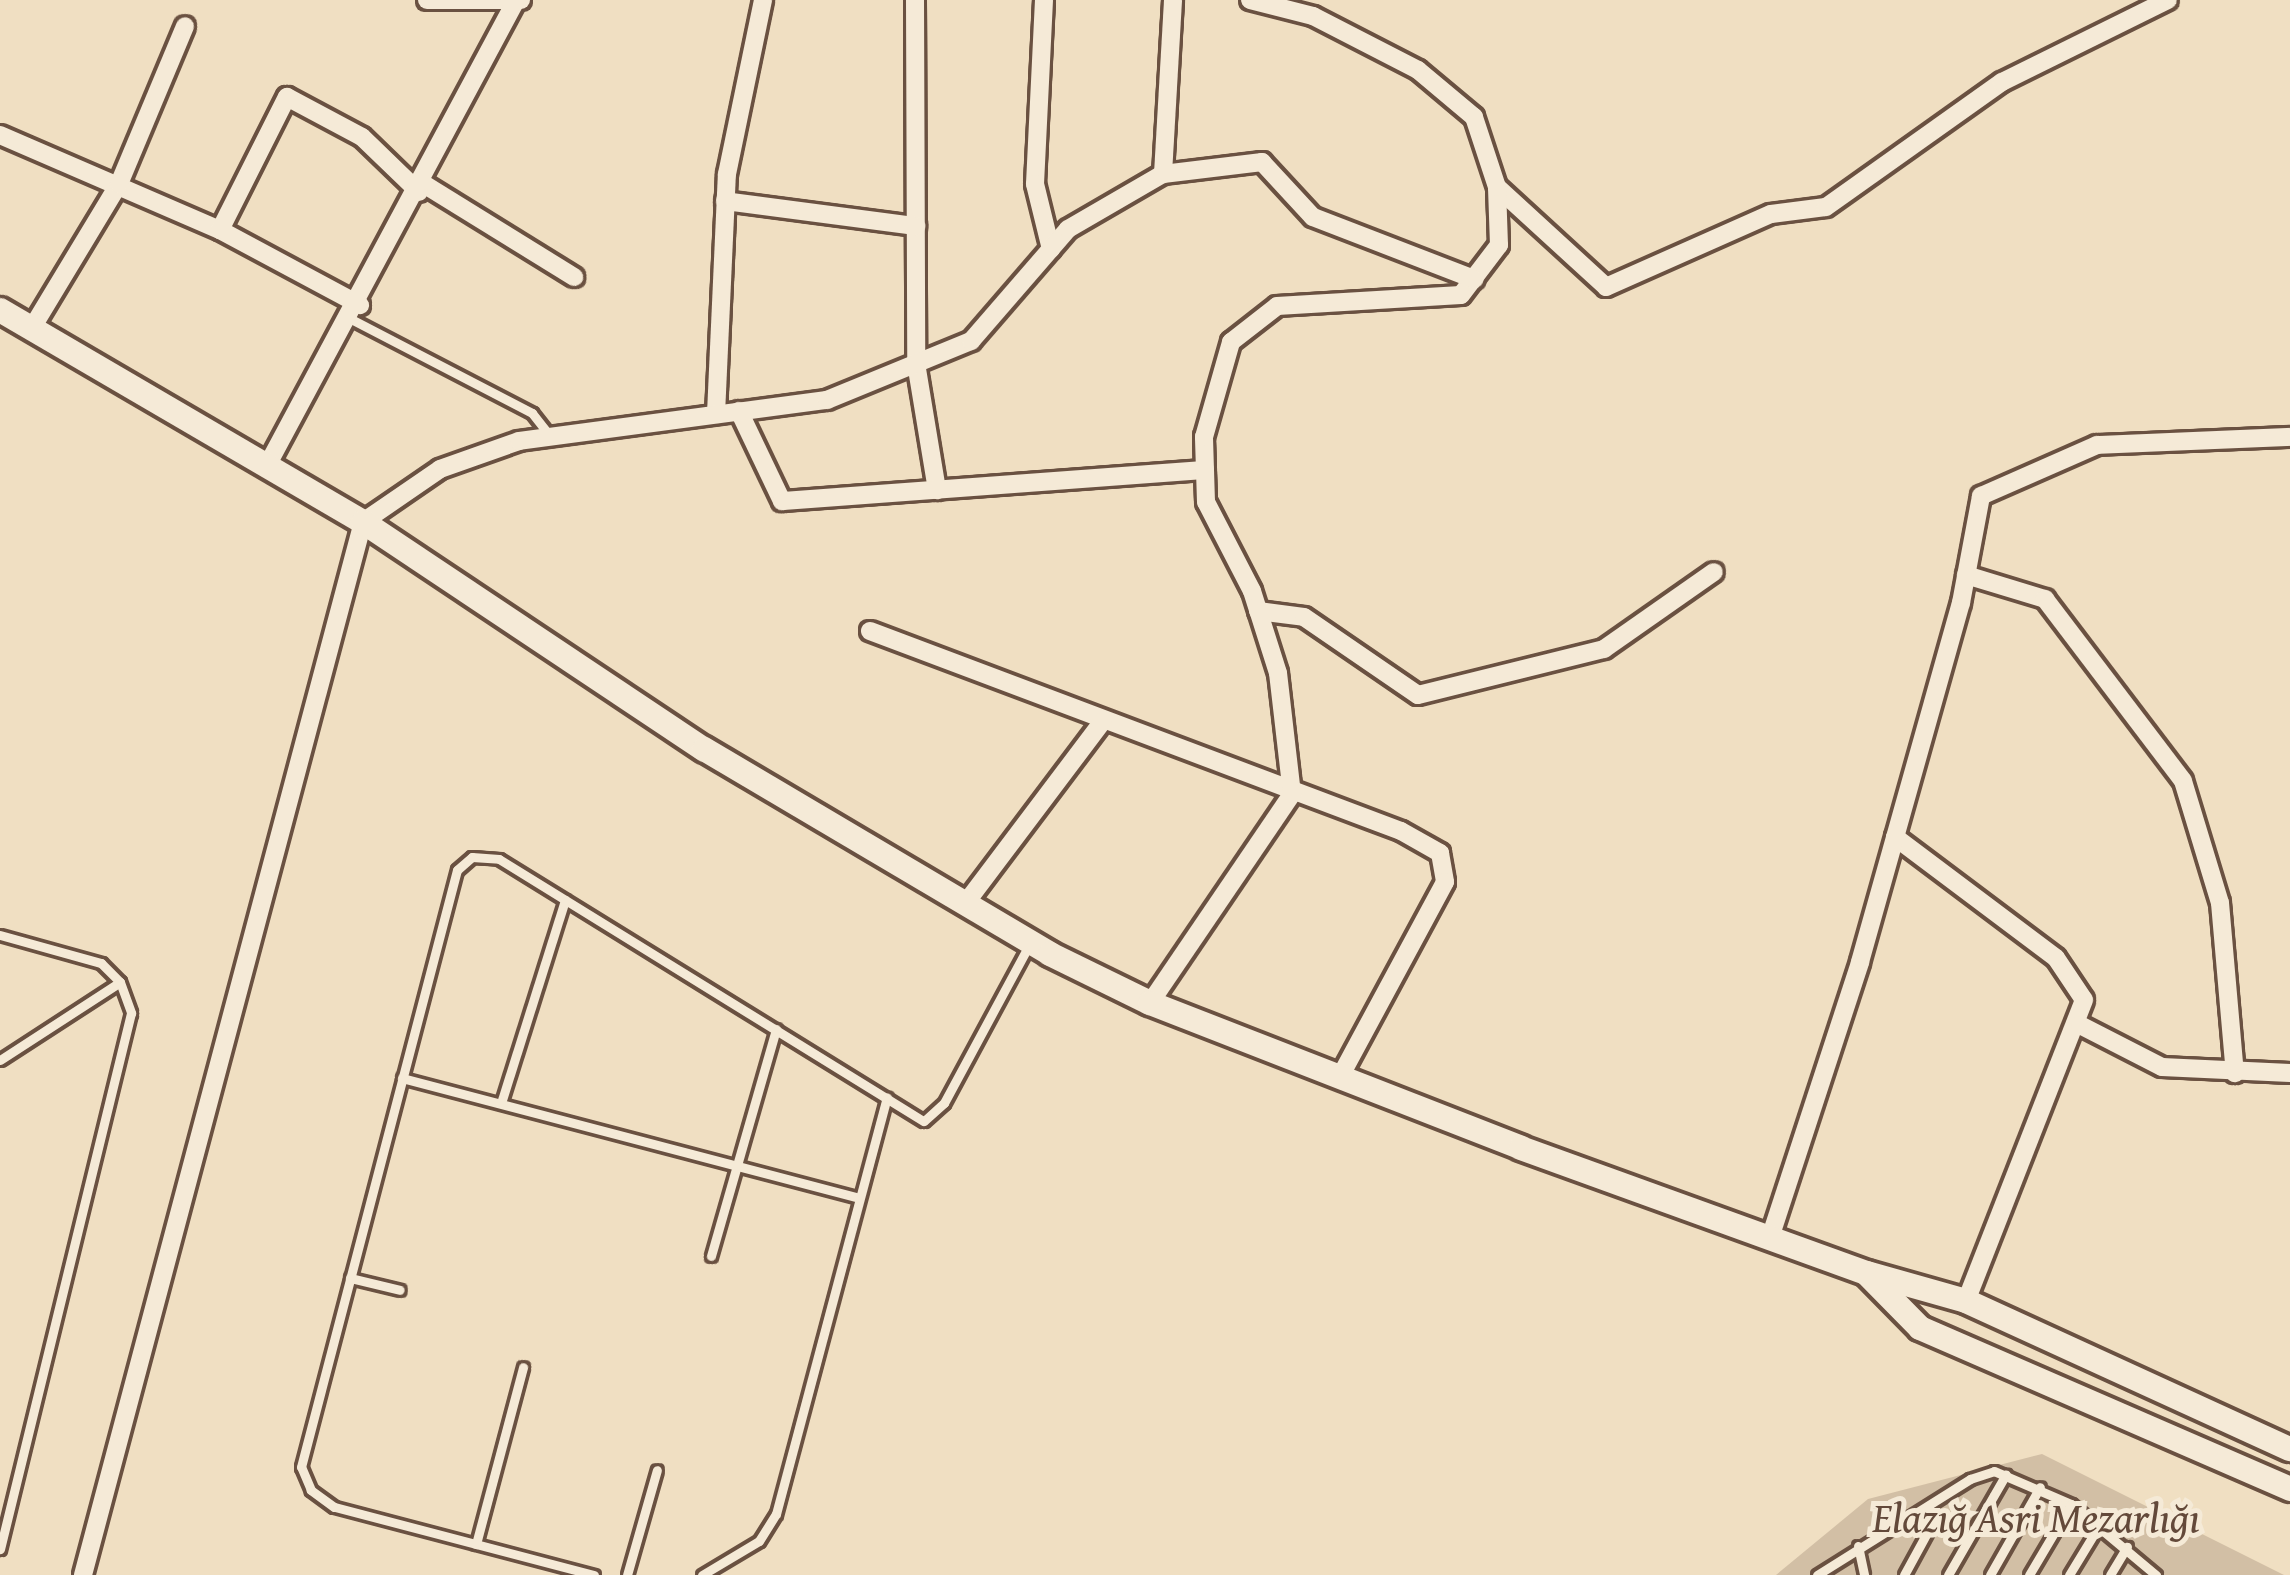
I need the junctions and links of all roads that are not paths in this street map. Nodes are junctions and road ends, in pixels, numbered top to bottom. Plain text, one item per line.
1 (427, 0) edge
2 (763, 0) edge
3 (915, 0) edge
4 (1044, 0) edge
5 (1173, 0) edge
6 (1250, 0) edge
7 (2168, 0) edge
8 (518, 2) edge
9 (184, 26) dead end
10 (0, 135) edge
11 (1162, 174) junction
12 (119, 184) junction
13 (420, 187) junction
14 (1497, 187) junction
15 (725, 201) junction
16 (916, 226) junction
17 (220, 230) junction
18 (1051, 249) junction
19 (574, 277) dead end
20 (1474, 279) junction
21 (0, 310) edge
22 (355, 312) junction
23 (32, 328) junction
24 (916, 364) junction
25 (739, 411) junction
26 (716, 414) junction
27 (550, 436) junction
28 (2290, 437) edge
29 (268, 464) junction
30 (1205, 470) junction
31 (937, 490) junction
32 (363, 522) junction
33 (1714, 572) dead end
34 (1966, 574) junction
35 (1258, 610) junction
36 (870, 631) dead end
37 (1103, 721) junction
38 (1292, 794) junction
39 (1895, 837) junction
40 (565, 900) junction
41 (965, 904) junction
42 (0, 935) edge
43 (1030, 942) junction
44 (120, 982) junction
45 (1150, 1003) junction
46 (2080, 1025) junction
47 (776, 1029) junction
48 (0, 1060) edge
49 (2235, 1073) junction
50 (2290, 1073) edge
51 (1340, 1077) junction
52 (402, 1078) junction
53 (887, 1098) junction
54 (501, 1103) junction
55 (734, 1165) junction
56 (857, 1197) junction
57 (1771, 1235) junction
58 (711, 1256) dead end
59 (1867, 1273) junction
60 (350, 1277) junction
61 (400, 1290) dead end
62 (1966, 1301) junction
63 (523, 1367) dead end
64 (2290, 1449) edge
65 (657, 1471) dead end
66 (2006, 1474) junction
67 (2040, 1487) junction
68 (2290, 1489) edge
69 (2071, 1504) junction
70 (1929, 1506) junction
71 (2100, 1524) junction
72 (476, 1544) junction
73 (1858, 1546) junction
74 (2127, 1547) junction
75 (0, 1549) edge
76 (2154, 1574) edge
77 (83, 1575) edge
78 (594, 1575) edge
79 (627, 1575) edge
80 (702, 1575) edge
81 (1817, 1575) edge
82 (1864, 1575) edge
83 (1904, 1575) edge
84 (1948, 1575) edge
85 (1990, 1575) edge
86 (2030, 1575) edge
87 (2069, 1575) edge
88 (2110, 1575) edge

1 - 8 street
2 - 15 street
3 - 16 street
4 - 18 street
5 - 11 street
6 - 14 street
7 - 14 street
8 - 13 street
9 - 12 street
10 - 12 street
11 - 18 street
11 - 20 street
12 - 17 street
12 - 23 street
13 - 17 street
13 - 19 street
13 - 22 street
14 - 20 street
15 - 16 street
15 - 26 street
16 - 24 street
17 - 22 street
18 - 24 street
20 - 30 street
21 - 23 street
22 - 27 lane
22 - 29 street
23 - 29 street
24 - 25 street
24 - 31 street
25 - 26 street
25 - 31 street
26 - 27 street
27 - 32 street
28 - 34 street
29 - 32 street
30 - 31 street
30 - 35 street
32 - 41 street
32 - 77 street
33 - 35 street
34 - 39 street
34 - 49 street
35 - 38 street
36 - 37 street
37 - 38 street
37 - 41 street
38 - 45 street
38 - 51 street
39 - 46 street
39 - 57 street
40 - 47 lane
40 - 52 lane
40 - 54 lane
41 - 43 street
42 - 44 lane
43 - 45 street
43 - 53 lane
44 - 48 lane
44 - 75 lane
45 - 51 street
46 - 49 street
46 - 62 street
47 - 53 lane
47 - 55 lane
49 - 50 street
51 - 57 street
52 - 54 lane
52 - 60 lane
53 - 56 lane
54 - 55 lane
55 - 56 lane
55 - 58 lane
56 - 80 lane
57 - 59 street
59 - 62 street
59 - 68 street
60 - 61 lane
60 - 72 lane
62 - 64 street
63 - 72 lane
65 - 79 lane
66 - 67 lane
66 - 70 lane
66 - 84 lane
67 - 69 lane
67 - 85 lane
69 - 71 lane
69 - 86 lane
70 - 73 lane
70 - 83 lane
71 - 74 lane
71 - 87 lane
72 - 78 lane
73 - 81 lane
73 - 82 lane
74 - 76 lane
74 - 88 lane

